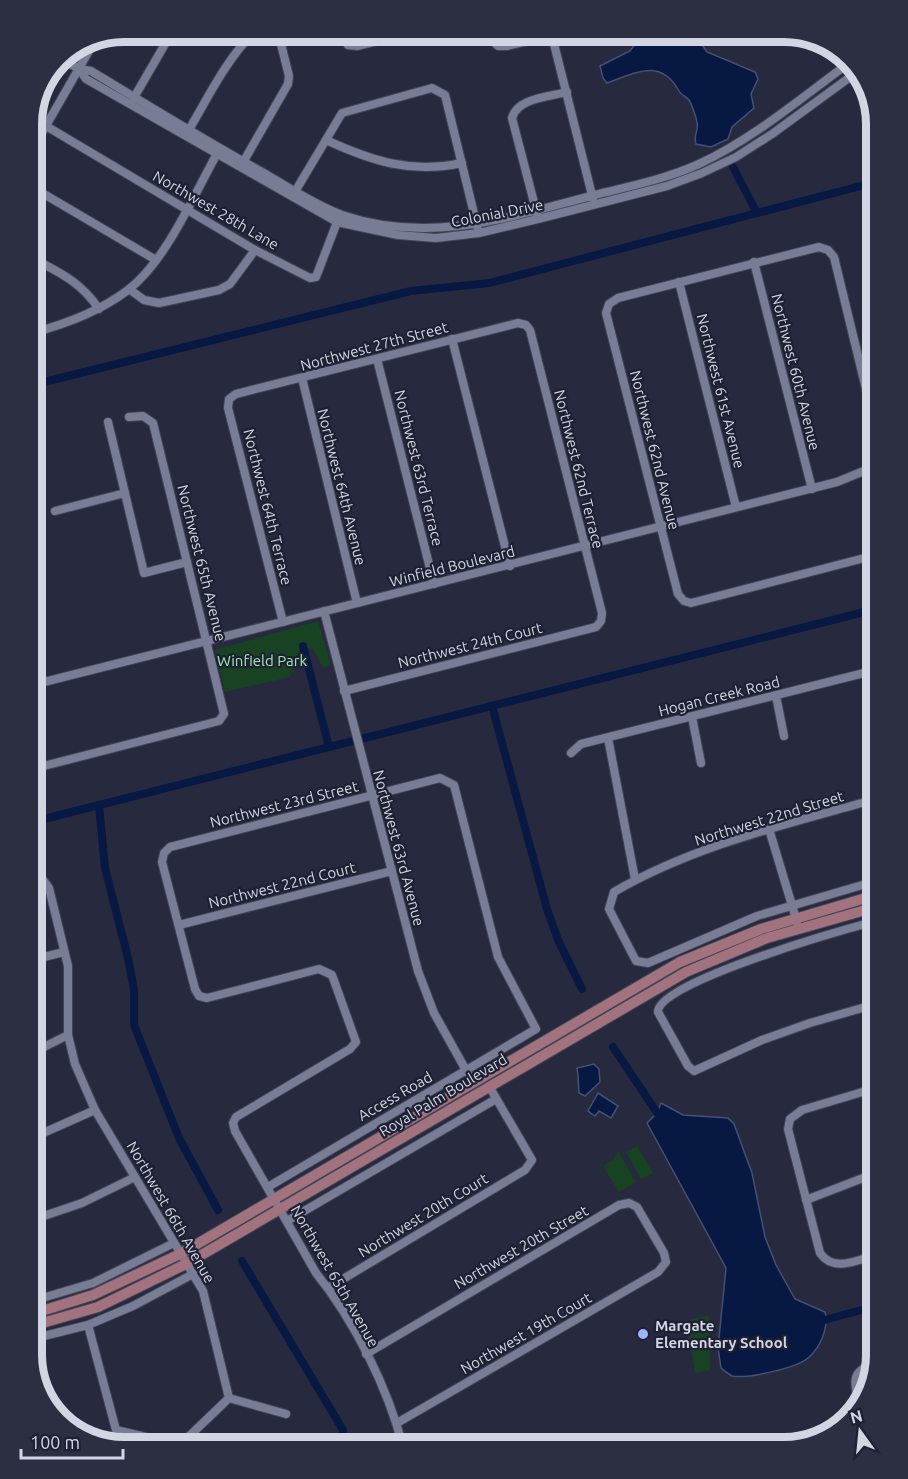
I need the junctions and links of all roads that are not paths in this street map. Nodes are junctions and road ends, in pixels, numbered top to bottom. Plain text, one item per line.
1 (166, 42) edge
2 (244, 42) edge
3 (281, 42) edge
4 (346, 42) edge
5 (374, 42) edge
6 (496, 42) edge
7 (522, 42) edge
8 (554, 42) edge
9 (90, 50) edge
10 (69, 63) edge
11 (843, 67) edge
12 (79, 69) junction
13 (850, 77) edge
14 (567, 92) junction
15 (809, 92) junction
16 (132, 101) junction
17 (817, 101) junction
18 (765, 124) junction
19 (46, 126) junction
20 (187, 132) junction
21 (42, 133) edge
22 (772, 134) junction
23 (326, 140) junction
24 (730, 147) junction
25 (218, 152) junction
26 (736, 157) junction
27 (462, 163) junction
28 (242, 165) junction
29 (42, 193) edge
30 (293, 195) junction
31 (594, 200) junction
32 (187, 208) junction
33 (537, 215) junction
34 (339, 218) junction
35 (478, 229) junction
36 (255, 250) junction
37 (156, 260) junction
38 (754, 262) junction
39 (42, 263) edge
40 (679, 282) junction
41 (129, 289) junction
42 (99, 309) junction
43 (526, 325) joint
44 (42, 330) edge
45 (452, 339) junction
46 (377, 358) junction
47 (302, 378) junction
48 (866, 389) edge
49 (229, 399) joint
50 (129, 417) dead end
51 (108, 422) dead end
52 (866, 470) edge
53 (812, 489) junction
54 (125, 493) junction
55 (736, 507) junction
56 (55, 511) dead end
57 (660, 527) junction
58 (585, 547) junction
59 (866, 558) edge
60 (187, 562) junction
61 (510, 566) junction
62 (434, 584) junction
63 (357, 603) junction
64 (324, 611) junction
65 (601, 621) joint
66 (283, 622) junction
67 (208, 642) junction
68 (866, 673) edge
69 (42, 683) edge
70 (344, 691) junction
71 (776, 696) junction
72 (692, 717) junction
73 (784, 736) dead end
74 (608, 738) junction
75 (571, 753) dead end
76 (701, 763) dead end
77 (42, 766) edge
78 (372, 796) junction
79 (866, 802) edge
80 (769, 829) junction
81 (392, 871) junction
82 (636, 879) junction
83 (42, 880) edge
84 (866, 884) edge
85 (791, 905) junction
86 (866, 906) edge
87 (797, 923) junction
88 (866, 924) edge
89 (179, 925) junction
90 (64, 952) junction
91 (42, 958) edge
92 (866, 1007) edge
93 (536, 1029) joint
94 (68, 1035) junction
95 (42, 1048) edge
96 (494, 1068) junction
97 (466, 1070) junction
98 (472, 1081) junction
99 (489, 1086) junction
100 (866, 1091) edge
101 (496, 1099) junction
102 (462, 1101) junction
103 (95, 1110) junction
104 (42, 1134) edge
105 (135, 1177) junction
106 (866, 1177) edge
107 (267, 1187) junction
108 (806, 1200) junction
109 (278, 1204) junction
110 (42, 1217) edge
111 (287, 1221) junction
112 (174, 1243) junction
113 (866, 1258) edge
114 (183, 1259) junction
115 (666, 1262) joint
116 (193, 1274) junction
117 (328, 1288) junction
118 (42, 1298) edge
119 (42, 1311) edge
120 (42, 1323) edge
121 (87, 1325) junction
122 (42, 1336) edge
123 (366, 1354) junction
124 (865, 1367) edge
125 (857, 1393) edge
126 (229, 1398) junction
127 (286, 1414) dead end
128 (397, 1424) junction
129 (146, 1437) edge
130 (188, 1437) edge
131 (400, 1437) edge

1 - 16 street
2 - 20 street
3 - 28 street
4 - 5 street
6 - 7 street
8 - 14 street
9 - 12 street
10 - 12 street, Colonial Drive
11 - 15 street, Colonial Drive
12 - 16 street, Colonial Drive
12 - 19 street
13 - 17 street, Colonial Drive
14 - 31 street
14 - 33 street
15 - 17 street
15 - 18 street, Colonial Drive
16 - 20 street, Colonial Drive
17 - 22 street, Colonial Drive
18 - 22 street
18 - 24 street, Colonial Drive
19 - 21 street
19 - 32 street, Northwest 28th Lane
20 - 25 street, Colonial Drive
22 - 26 street, Colonial Drive
23 - 27 street
23 - 27 street
23 - 30 street
24 - 26 street
24 - 31 street, Colonial Drive
25 - 28 street, Colonial Drive
25 - 32 street
26 - 31 street, Colonial Drive
27 - 35 street
28 - 30 street, Colonial Drive
29 - 37 street
30 - 34 street, Colonial Drive
31 - 33 street, Colonial Drive
32 - 36 street, Northwest 28th Lane
32 - 37 street
33 - 35 street, Colonial Drive
34 - 35 street, Colonial Drive
34 - 36 street, Northwest 28th Lane
36 - 41 street
37 - 41 street
38 - 40 street
38 - 48 street
38 - 53 street, Northwest 60th Avenue
39 - 42 street
40 - 55 street, Northwest 61st Avenue
40 - 57 street, Northwest 62nd Avenue
41 - 42 street
42 - 44 street
43 - 45 street, Northwest 27th Street
43 - 58 street, Northwest 62nd Terrace
45 - 46 street, Northwest 27th Street
45 - 61 street
46 - 47 street, Northwest 27th Street
46 - 62 street, Northwest 63rd Terrace
47 - 49 street, Northwest 27th Street
47 - 63 street, Northwest 64th Avenue
49 - 66 street, Northwest 64th Terrace
50 - 60 street, Northwest 65th Avenue
51 - 54 street
52 - 53 street, Winfield Boulevard
53 - 55 street, Winfield Boulevard
54 - 56 street
54 - 60 street
55 - 57 street, Winfield Boulevard
57 - 58 street, Winfield Boulevard
57 - 59 street, Northwest 62nd Avenue
58 - 61 street, Winfield Boulevard
58 - 65 street, Northwest 62nd Terrace
60 - 67 street, Northwest 65th Avenue
61 - 62 street, Winfield Boulevard
62 - 63 street, Winfield Boulevard
63 - 64 street, Winfield Boulevard
64 - 66 street, Winfield Boulevard
64 - 70 street, Northwest 63rd Avenue
65 - 70 street, Northwest 24th Court
66 - 67 street, Winfield Boulevard
67 - 69 street, Winfield Boulevard
67 - 77 street, Northwest 65th Avenue
68 - 71 street, Hogan Creek Road
70 - 78 street, Northwest 63rd Avenue
71 - 72 street, Hogan Creek Road
71 - 73 street
72 - 74 street, Hogan Creek Road
72 - 76 street
74 - 75 street, Hogan Creek Road
74 - 82 street
78 - 81 street, Northwest 63rd Avenue
78 - 89 street, Northwest 23rd Street
78 - 93 street, Northwest 23rd Street
79 - 80 street, Northwest 22nd Street
80 - 82 street, Northwest 22nd Street
80 - 85 street
81 - 89 street, Northwest 22nd Court
81 - 97 street, Northwest 63rd Avenue
82 - 85 street, Northwest 22nd Street
83 - 90 street, Northwest 66th Avenue
84 - 85 street
85 - 87 street
86 - 87 main road, Royal Palm Boulevard
87 - 96 main road, Royal Palm Boulevard
87 - 99 main road, Royal Palm Boulevard
88 - 92 street
89 - 107 street, Northwest 65th Avenue
90 - 91 street
90 - 94 street, Northwest 66th Avenue
93 - 97 street, Access Road
94 - 95 street
94 - 103 street, Northwest 66th Avenue
96 - 98 main road, Royal Palm Boulevard
96 - 99 main road
97 - 98 street, Northwest 63rd Avenue
97 - 107 street, Access Road
98 - 102 main road
98 - 109 main road, Royal Palm Boulevard
99 - 101 street
99 - 102 main road, Royal Palm Boulevard
100 - 108 street
101 - 111 street
101 - 117 street, Northwest 20th Court
102 - 109 main road, Royal Palm Boulevard
103 - 104 street
103 - 105 street, Northwest 66th Avenue
105 - 110 street
105 - 112 street, Northwest 66th Avenue
106 - 108 street
107 - 109 street, Northwest 65th Avenue
108 - 113 street
109 - 111 street, Northwest 65th Avenue
109 - 114 main road, Royal Palm Boulevard
111 - 117 street, Northwest 65th Avenue
112 - 114 street, Northwest 66th Avenue
112 - 118 street
114 - 116 street, Northwest 66th Avenue
114 - 119 main road, Royal Palm Boulevard
114 - 120 main road, Royal Palm Boulevard
115 - 123 street, Northwest 20th Street
115 - 128 street, Northwest 19th Court
116 - 121 street
116 - 126 street, Northwest 66th Avenue
117 - 123 street, Northwest 65th Avenue
121 - 122 street
121 - 129 street
123 - 128 street, Northwest 65th Avenue
124 - 125 street
126 - 127 street
126 - 130 street
128 - 131 street, Northwest 65th Avenue

